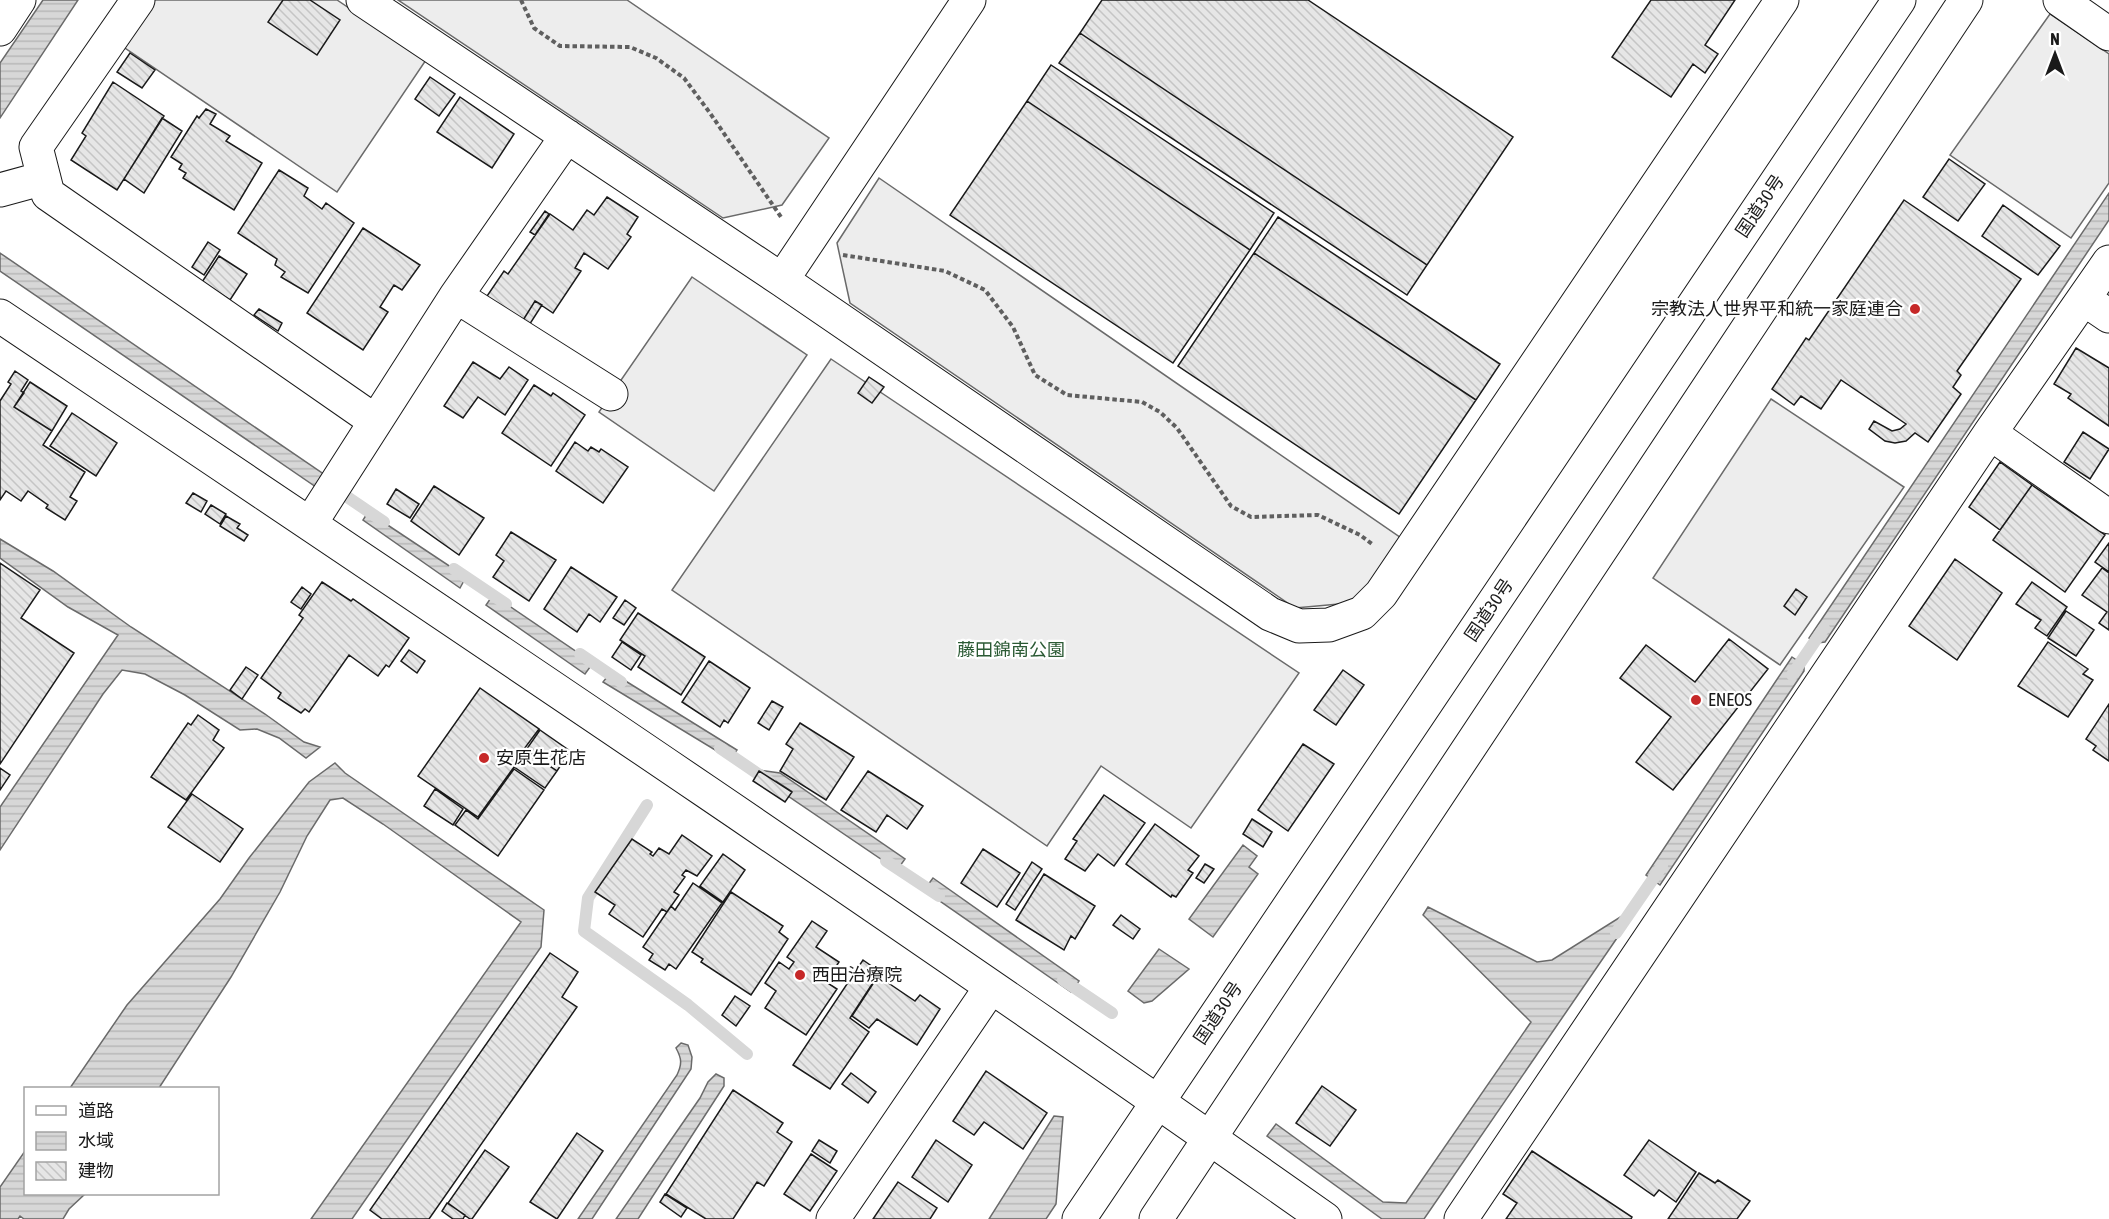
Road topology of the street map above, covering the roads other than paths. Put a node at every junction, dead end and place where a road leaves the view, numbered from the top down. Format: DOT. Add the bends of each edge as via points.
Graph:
graph roads {
  1 [pos="20,0"];
  2 [pos="138,0"];
  3 [pos="363,0"];
  4 [pos="969,0"];
  5 [pos="1782,0"];
  6 [pos="1899,0"];
  7 [pos="1966,0"];
  8 [pos="2060,0"];
  9 [pos="0,29"];
  10 [pos="2109,34"];
  11 [pos="567,136"];
  12 [pos="44,178"];
  13 [pos="0,190"];
  14 [pos="2109,261"];
  15 [pos="782,280"];
  16 [pos="456,296"];
  17 [pos="2097,308"];
  18 [pos="0,316"];
  19 [pos="611,394"];
  20 [pos="375,421"];
  21 [pos="1990,433"];
  22 [pos="324,501"];
  23 [pos="2109,517"];
  24 [pos="991,987"];
  25 [pos="1158,1102"];
  26 [pos="1209,1138"];
  27 [pos="1466,1217"];
  28 [pos="833,1219"];
  29 [pos="1079,1219"];
  30 [pos="1156,1219"];
  31 [pos="1325,1219"];
  1 -- 9 [label="main road"];
  2 -- 12 [label="main road" via="36,147"];
  3 -- 11 [label="main road"];
  4 -- 15 [label="main road"];
  5 -- 15 [label="main road" via="1382,594 1362,613 1329,625 1299,626 1270,614"];
  6 -- 25 [label="main road, 国道30号"];
  7 -- 26 [label="main road"];
  8 -- 10 [label="main road"];
  11 -- 15 [label="main road"];
  11 -- 16 [label="main road"];
  12 -- 13 [label="main road"];
  12 -- 20 [label="main road" via="48,194"];
  14 -- 17 [label="main road"];
  16 -- 19 [label="main road"];
  16 -- 20 [label="main road"];
  17 -- 21 [label="main road"];
  18 -- 22 [label="main road"];
  20 -- 22 [label="main road"];
  21 -- 23 [label="main road"];
  21 -- 27 [label="main road"];
  22 -- 24 [label="main road"];
  24 -- 25 [label="main road"];
  24 -- 28 [label="main road"];
  25 -- 26 [label="main road"];
  25 -- 29 [label="main road, 国道30号"];
  26 -- 30 [label="main road"];
  26 -- 31 [label="main road"];
}
